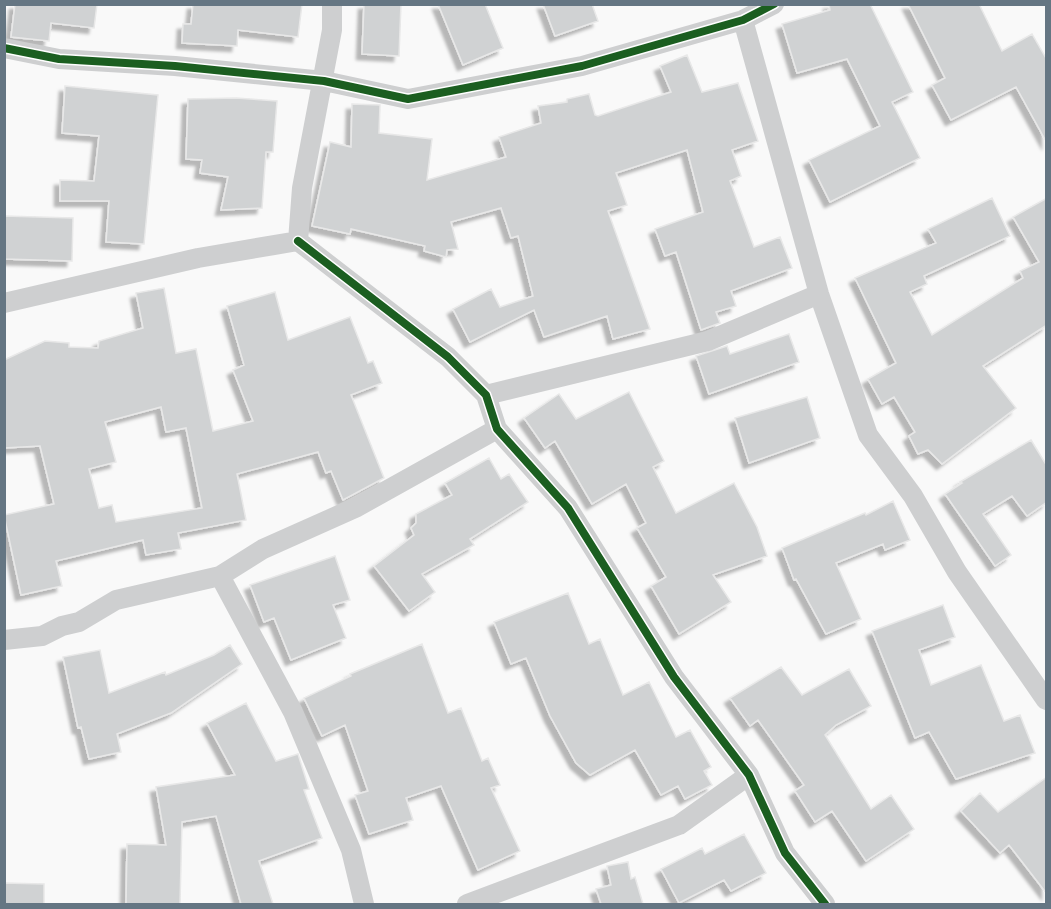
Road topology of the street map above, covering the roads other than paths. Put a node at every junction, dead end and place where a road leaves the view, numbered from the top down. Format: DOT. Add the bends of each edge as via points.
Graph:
graph roads {
  1 [pos="332,4"];
  2 [pos="774,4"];
  3 [pos="743,20"];
  4 [pos="4,48"];
  5 [pos="324,81"];
  6 [pos="298,241"];
  7 [pos="819,294"];
  8 [pos="4,303"];
  9 [pos="486,395"];
  10 [pos="497,429"];
  11 [pos="220,576"];
  12 [pos="4,640"];
  13 [pos="1047,700"];
  14 [pos="749,775"];
  15 [pos="364,904"];
  16 [pos="467,904"];
  17 [pos="825,904"];
  1 -- 5 [label="street"];
  2 -- 3 [label="street"];
  3 -- 5 [label="street" via="582,66 408,99"];
  3 -- 7 [label="street"];
  4 -- 5 [label="street" via="59,59"];
  5 -- 6 [label="street" via="302,188"];
  6 -- 8 [label="street" via="198,258"];
  6 -- 9 [label="street" via="448,357"];
  7 -- 9 [label="street" via="708,341"];
  7 -- 13 [label="street" via="868,435 913,496 957,572"];
  9 -- 10 [label="street"];
  10 -- 11 [label="street" via="357,507 262,549"];
  10 -- 14 [label="street" via="568,508 674,677"];
  11 -- 12 [label="street" via="116,600 79,622 42,636"];
  11 -- 15 [label="street" via="293,712 351,850"];
  14 -- 16 [label="street" via="679,825"];
  14 -- 17 [label="street" via="785,853"];
}
